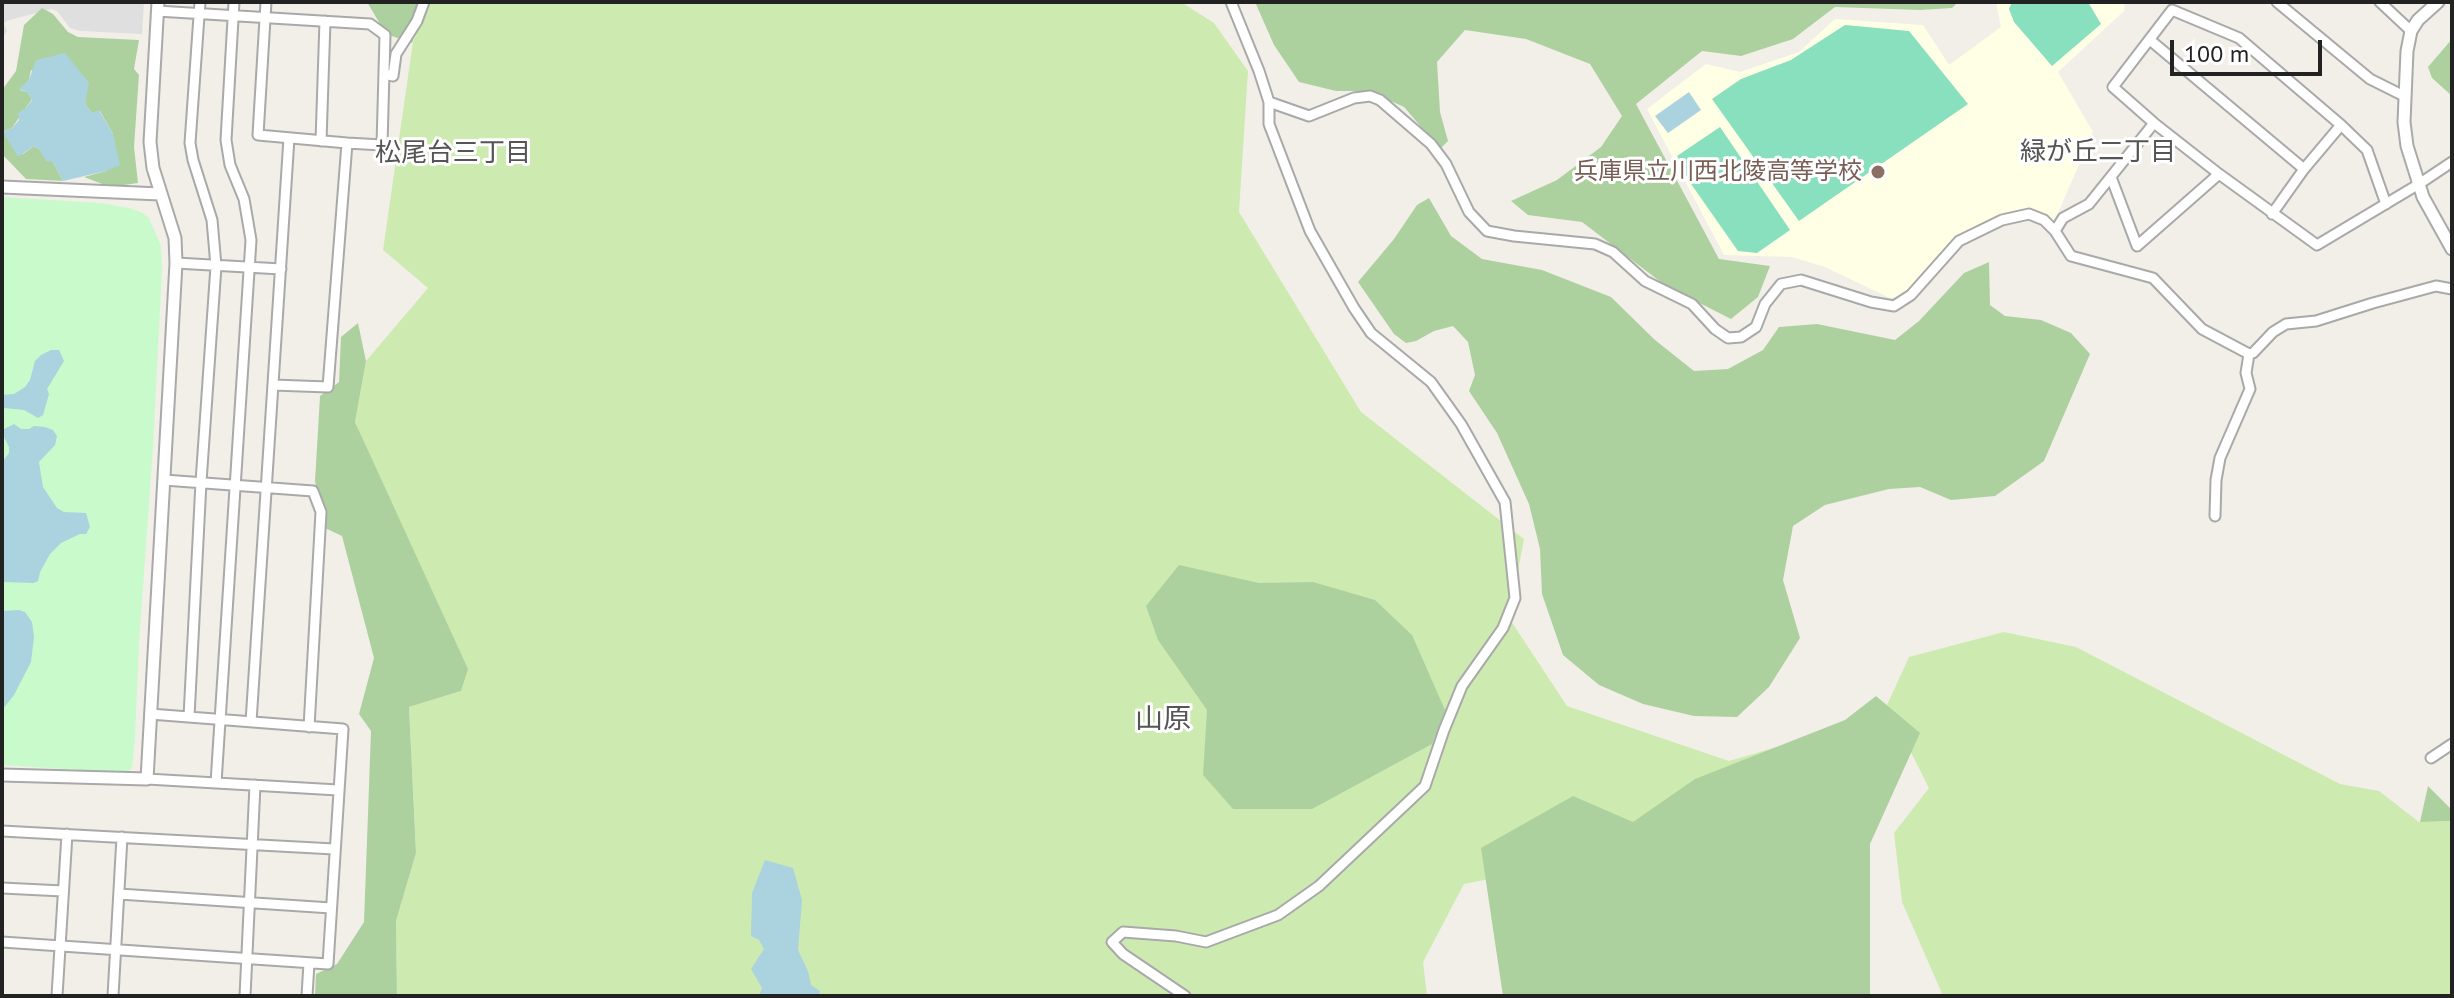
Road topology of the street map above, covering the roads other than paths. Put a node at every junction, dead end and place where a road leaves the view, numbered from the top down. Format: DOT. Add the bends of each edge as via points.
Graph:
graph roads {
  1 [pos="200,2"];
  2 [pos="234,2"];
  3 [pos="266,2"];
  4 [pos="424,2"];
  5 [pos="1231,2"];
  6 [pos="2277,2"];
  7 [pos="2380,2"];
  8 [pos="2438,2"];
  9 [pos="158,7"];
  10 [pos="199,14"];
  11 [pos="233,16"];
  12 [pos="265,17"];
  13 [pos="325,21"];
  14 [pos="2411,31"];
  15 [pos="2150,40"];
  16 [pos="384,74"];
  17 [pos="2404,96"];
  18 [pos="1269,102"];
  19 [pos="2154,123"];
  20 [pos="2341,125"];
  21 [pos="289,138"];
  22 [pos="321,141"];
  23 [pos="347,143"];
  24 [pos="2452,162"];
  25 [pos="2304,169"];
  26 [pos="2219,174"];
  27 [pos="2111,177"];
  28 [pos="2419,184"];
  29 [pos="2,187"];
  30 [pos="160,194"];
  31 [pos="2386,204"];
  32 [pos="2272,214"];
  33 [pos="2055,231"];
  34 [pos="2452,249"];
  35 [pos="176,263"];
  36 [pos="216,266"];
  37 [pos="249,268"];
  38 [pos="281,269"];
  39 [pos="2452,289"];
  40 [pos="2249,354"];
  41 [pos="273,385"];
  42 [pos="164,480"];
  43 [pos="201,482"];
  44 [pos="235,485"];
  45 [pos="267,488"];
  46 [pos="2215,516"];
  47 [pos="150,714"];
  48 [pos="189,717"];
  49 [pos="220,719"];
  50 [pos="251,722"];
  51 [pos="309,727"];
  52 [pos="2452,744"];
  53 [pos="2431,758"];
  54 [pos="2,775"];
  55 [pos="147,779"];
  56 [pos="216,783"];
  57 [pos="255,785"];
  58 [pos="338,790"];
  59 [pos="2,831"];
  60 [pos="67,834"];
  61 [pos="122,837"];
  62 [pos="252,845"];
  63 [pos="334,849"];
  64 [pos="2,888"];
  65 [pos="63,891"];
  66 [pos="119,894"];
  67 [pos="249,902"];
  68 [pos="331,908"];
  69 [pos="2,942"];
  70 [pos="60,946"];
  71 [pos="116,950"];
  72 [pos="247,958"];
  73 [pos="309,963"];
  74 [pos="57,996"];
  75 [pos="113,996"];
  76 [pos="245,996"];
  77 [pos="307,996"];
  78 [pos="1185,996"];
  1 -- 10 [label="street"];
  2 -- 11 [label="street"];
  3 -- 12 [label="street"];
  4 -- 16 [label="street" via="396,54 393,76"];
  5 -- 18 [label="street"];
  6 -- 17 [label="street" via="2370,79"];
  7 -- 14 [label="street"];
  8 -- 14 [label="street"];
  9 -- 10 [label="street"];
  9 -- 30 [label="street" via="150,142"];
  10 -- 11 [label="street"];
  10 -- 36 [label="street" via="190,143 212,220"];
  11 -- 12 [label="street"];
  11 -- 37 [label="street" via="226,140 244,199 251,240"];
  12 -- 13 [label="street"];
  12 -- 21 [label="street" via="258,135"];
  13 -- 16 [label="street" via="370,24 385,35"];
  13 -- 22 [label="street"];
  14 -- 17 [label="street"];
  15 -- 19 [label="street" via="2113,87"];
  15 -- 20 [label="street" via="2172,10 2239,38"];
  15 -- 25 [label="street"];
  16 -- 23 [label="street" via="382,145"];
  17 -- 28 [label="street" via="2407,146"];
  18 -- 33 [label="street" via="1309,116 1354,98 1380,100 1431,144 1469,212 1487,231 1595,244 1613,252 1645,281 1692,304 1728,338 1756,327 1781,284 1801,280 1894,306 1911,295 1959,241 1982,229 2029,214"];
  18 -- 78 [label="street" via="1269,124 1310,231 1354,308 1371,333 1431,382 1505,502 1515,598 1503,628 1462,686 1425,786 1319,886 1278,915 1206,942 1123,932 1112,942"];
  19 -- 26 [label="street"];
  19 -- 27 [label="street"];
  20 -- 25 [label="street"];
  20 -- 31 [label="street" via="2367,150"];
  21 -- 22 [label="street"];
  21 -- 38 [label="street"];
  22 -- 23 [label="street"];
  23 -- 41 [label="street" via="328,387"];
  24 -- 28 [label="street"];
  25 -- 32 [label="street"];
  26 -- 27 [label="street" via="2137,246"];
  26 -- 32 [label="street"];
  27 -- 33 [label="street" via="2089,204 2063,218"];
  28 -- 31 [label="street"];
  28 -- 34 [label="street"];
  29 -- 30 [label="street"];
  30 -- 35 [label="street" via="175,238"];
  31 -- 32 [label="street" via="2317,245"];
  33 -- 40 [label="street" via="2071,256 2153,278 2202,329"];
  35 -- 36 [label="street"];
  35 -- 42 [label="street"];
  36 -- 37 [label="street"];
  36 -- 43 [label="street"];
  37 -- 38 [label="street"];
  37 -- 44 [label="street"];
  38 -- 41 [label="street"];
  39 -- 40 [label="street" via="2436,286 2316,321 2286,324"];
  40 -- 46 [label="street" via="2250,389 2220,458"];
  41 -- 45 [label="street"];
  42 -- 43 [label="street"];
  42 -- 47 [label="street"];
  43 -- 44 [label="street"];
  43 -- 48 [label="street"];
  44 -- 45 [label="street"];
  44 -- 49 [label="street"];
  45 -- 50 [label="street"];
  45 -- 51 [label="street" via="313,491 321,512"];
  47 -- 48 [label="street"];
  47 -- 55 [label="street"];
  48 -- 49 [label="street"];
  49 -- 50 [label="street"];
  49 -- 56 [label="street"];
  50 -- 51 [label="street"];
  51 -- 58 [label="street" via="343,729"];
  52 -- 53 [label="street"];
  54 -- 55 [label="street"];
  55 -- 56 [label="street"];
  56 -- 57 [label="street"];
  57 -- 58 [label="street"];
  57 -- 62 [label="street"];
  58 -- 63 [label="street"];
  59 -- 60 [label="street"];
  60 -- 61 [label="street"];
  60 -- 65 [label="street"];
  61 -- 62 [label="street"];
  61 -- 66 [label="street"];
  62 -- 63 [label="street"];
  62 -- 67 [label="street"];
  63 -- 68 [label="street"];
  64 -- 65 [label="street"];
  65 -- 70 [label="street"];
  66 -- 67 [label="street"];
  66 -- 71 [label="street"];
  67 -- 68 [label="street"];
  67 -- 72 [label="street"];
  68 -- 73 [label="street" via="328,964"];
  69 -- 70 [label="street"];
  70 -- 71 [label="street"];
  70 -- 74 [label="street"];
  71 -- 72 [label="street"];
  71 -- 75 [label="street"];
  72 -- 73 [label="street"];
  72 -- 76 [label="street"];
  73 -- 77 [label="street"];
}
